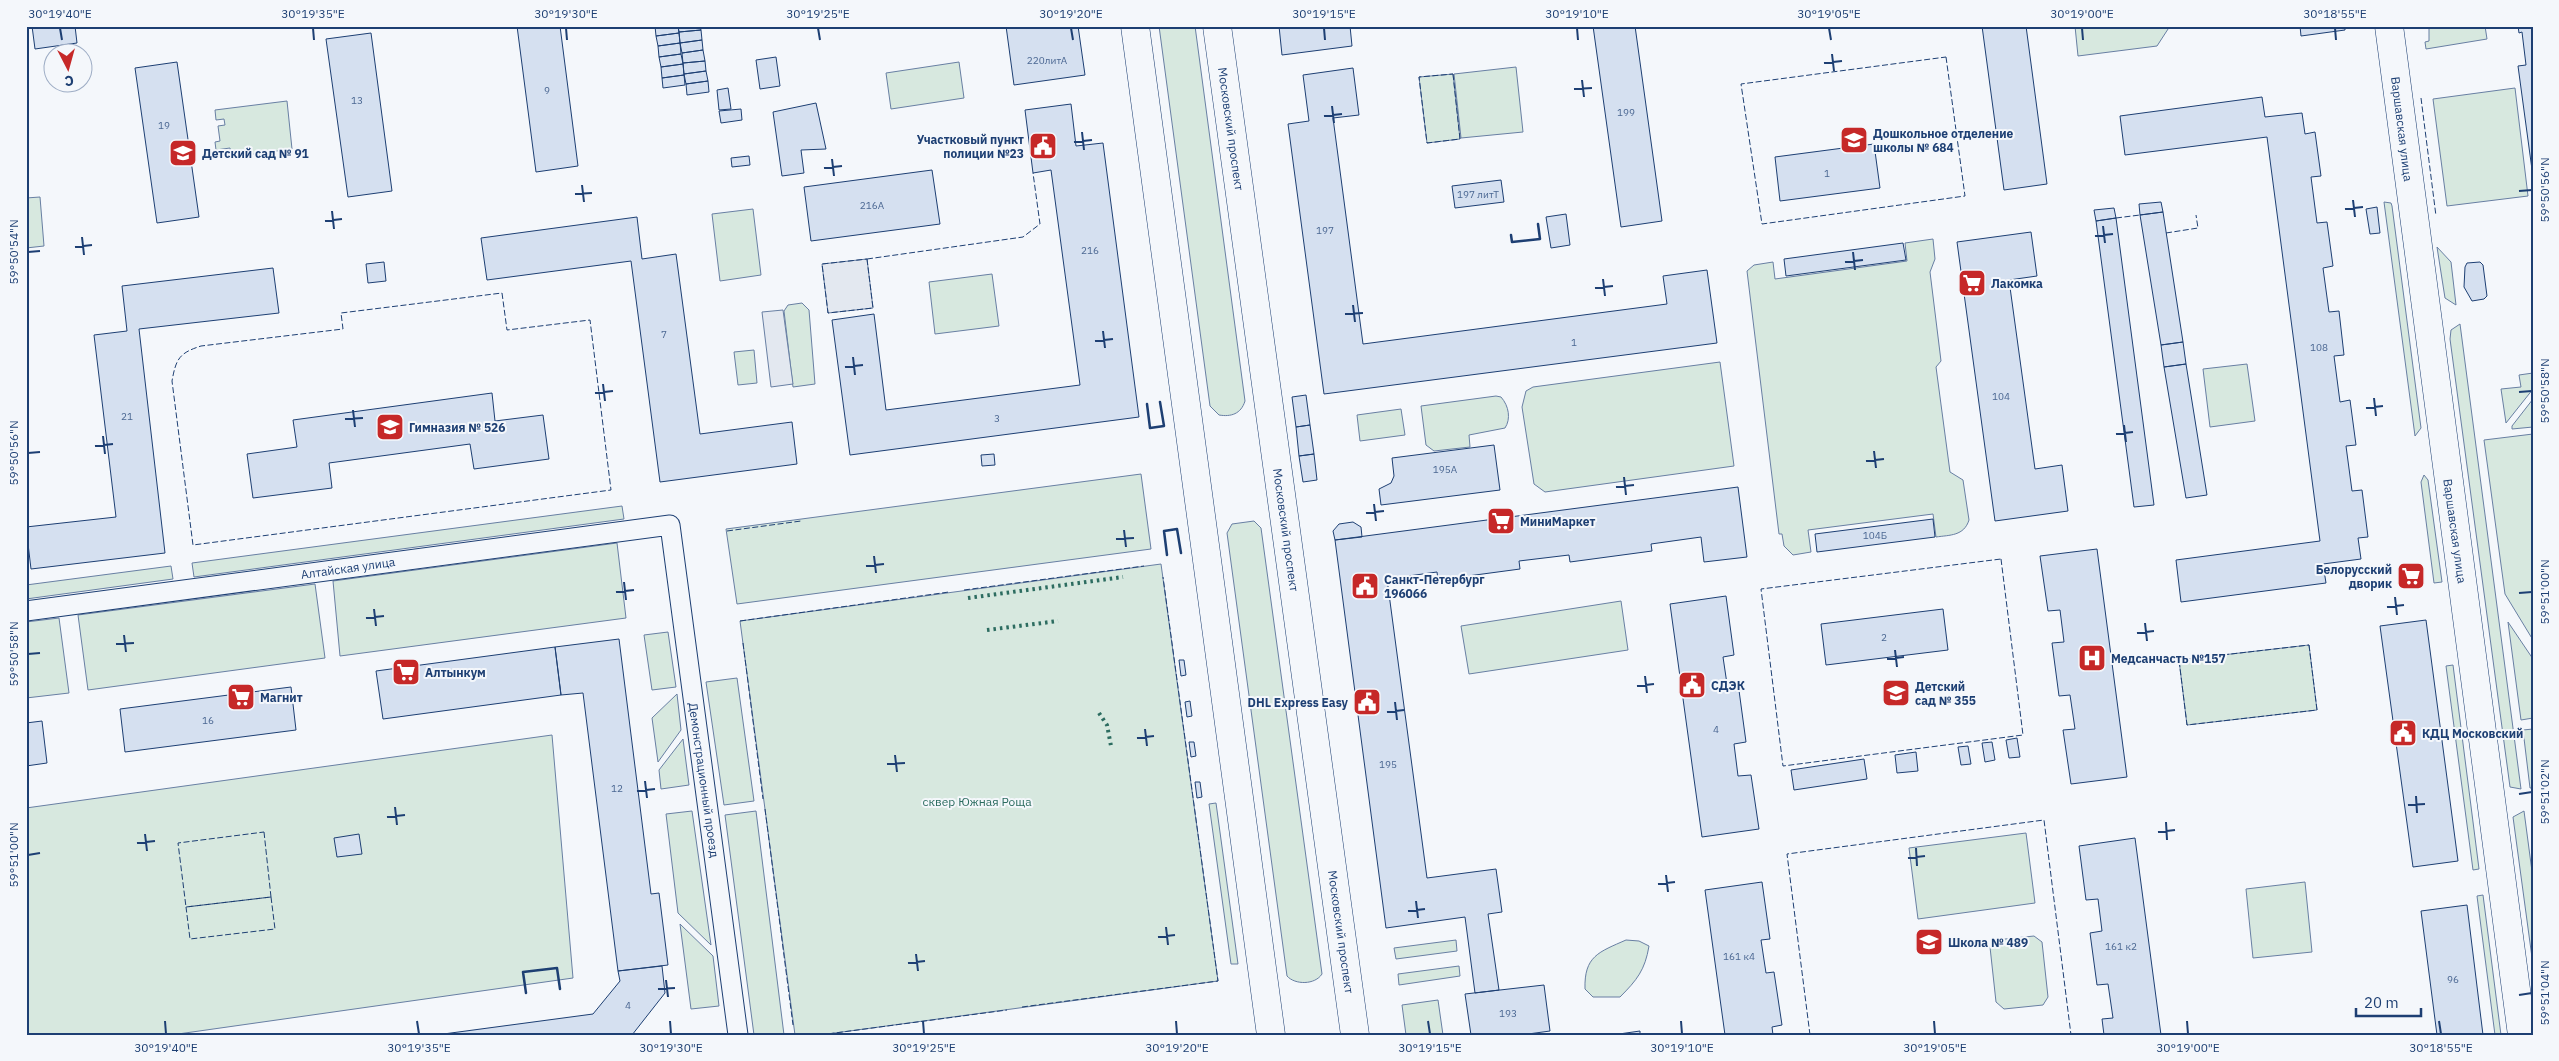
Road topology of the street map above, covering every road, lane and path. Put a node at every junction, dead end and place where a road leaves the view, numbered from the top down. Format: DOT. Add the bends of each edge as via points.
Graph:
graph roads {
  1 [pos="1135,26"];
  2 [pos="1216,26"];
  3 [pos="2389,26"];
  4 [pos="670,525"];
  5 [pos="26,611"];
  6 [pos="738,1035"];
  7 [pos="1271,1035"];
  8 [pos="1355,1035"];
  9 [pos="2522,1035"];
  1 -- 7 [label="main road"];
  2 -- 8 [label="main road, Московский проспект"];
  3 -- 9 [label="main road, Варшавская улица"];
  4 -- 5 [label="street, Алтайская улица"];
  4 -- 6 [label="street, Демонстрационный проезд"];
}
